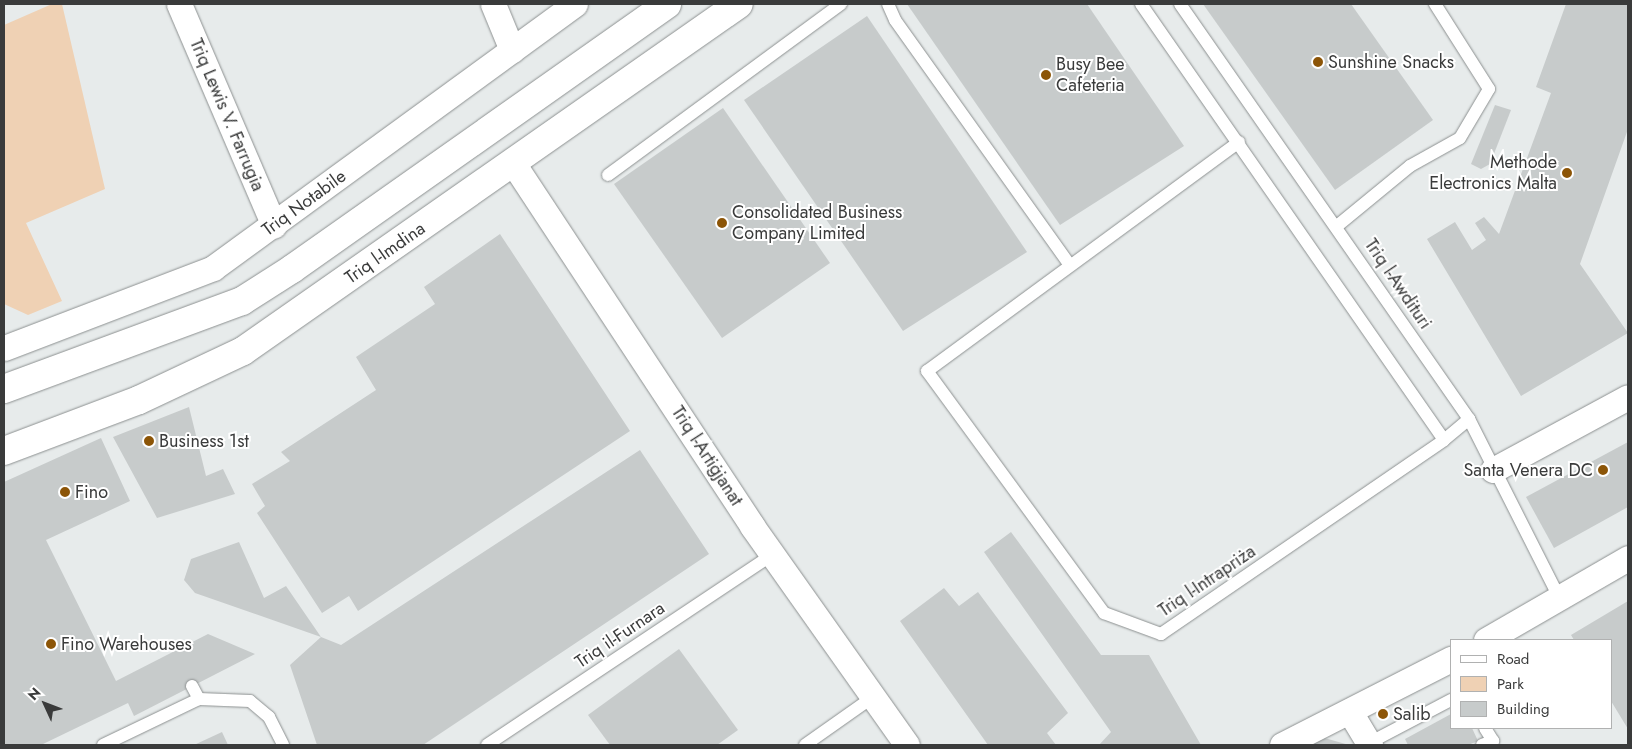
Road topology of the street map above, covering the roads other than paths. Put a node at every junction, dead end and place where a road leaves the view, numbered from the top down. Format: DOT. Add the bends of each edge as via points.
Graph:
graph roads {
  1 [pos="179,4"];
  2 [pos="493,4"];
  3 [pos="575,4"];
  4 [pos="667,4"];
  5 [pos="739,4"];
  6 [pos="842,4"];
  7 [pos="888,4"];
  8 [pos="1141,4"];
  9 [pos="1180,4"];
  10 [pos="1435,4"];
  11 [pos="512,50"];
  12 [pos="1239,142"];
  13 [pos="513,163"];
  14 [pos="608,174"];
  15 [pos="274,226"];
  16 [pos="1337,226"];
  17 [pos="1070,265"];
  18 [pos="4,348"];
  19 [pos="4,389"];
  20 [pos="1628,397"];
  21 [pos="1469,419"];
  22 [pos="1444,440"];
  23 [pos="4,451"];
  24 [pos="1493,470"];
  25 [pos="772,554"];
  26 [pos="1628,558"];
  27 [pos="1560,599"];
  28 [pos="1488,639"];
  29 [pos="1450,660"];
  30 [pos="192,686"];
  31 [pos="873,697"];
  32 [pos="199,699"];
  33 [pos="1450,701"];
  34 [pos="1350,712"];
  35 [pos="1487,729"];
  36 [pos="1370,744"];
  37 [pos="103,745"];
  38 [pos="283,745"];
  39 [pos="487,745"];
  40 [pos="806,745"];
  41 [pos="907,745"];
  42 [pos="1282,745"];
  43 [pos="1482,745"];
  1 -- 15 [label="street, Triq Lewis V. Farrugia"];
  2 -- 11 [label="street"];
  3 -- 11 [label="street, Triq Notabile"];
  4 -- 19 [label="main road" via="292,270 242,300"];
  5 -- 13 [label="main road, Triq l-Imdina"];
  6 -- 14 [label="lane"];
  7 -- 17 [label="lane" via="895,20"];
  8 -- 12 [label="lane"];
  9 -- 16 [label="lane, Triq l-Awdituri"];
  10 -- 16 [label="lane" via="1489,89 1460,138 1410,166"];
  11 -- 15 [label="street, Triq Notabile"];
  12 -- 17 [label="lane"];
  12 -- 22 [label="lane"];
  13 -- 23 [label="main road, Triq l-Imdina" via="243,351 139,400"];
  13 -- 25 [label="street, Triq l-Artiġjanat"];
  15 -- 18 [label="street, Triq Notabile" via="213,268"];
  16 -- 21 [label="lane, Triq l-Awdituri"];
  17 -- 22 [label="lane, Triq l-Intrapriża" via="927,371 1104,613 1161,634"];
  20 -- 24 [label="street"];
  21 -- 22 [label="lane, Triq l-Intrapriża"];
  21 -- 24 [label="lane, Triq l-Awdituri"];
  24 -- 27 [label="lane, Triq l-Awdituri"];
  25 -- 31 [label="street, Triq l-Artiġjanat"];
  25 -- 39 [label="lane, Triq il-Furnara"];
  26 -- 27 [label="street"];
  27 -- 28 [label="street"];
  29 -- 34 [label="street"];
  30 -- 32 [label="lane"];
  31 -- 40 [label="lane"];
  31 -- 41 [label="street, Triq l-Artiġjanat"];
  32 -- 37 [label="lane"];
  32 -- 38 [label="lane" via="250,701 269,717"];
  33 -- 36 [label="lane"];
  34 -- 36 [label="street"];
  34 -- 42 [label="street"];
  35 -- 43 [label="lane" via="1493,741"];
}
